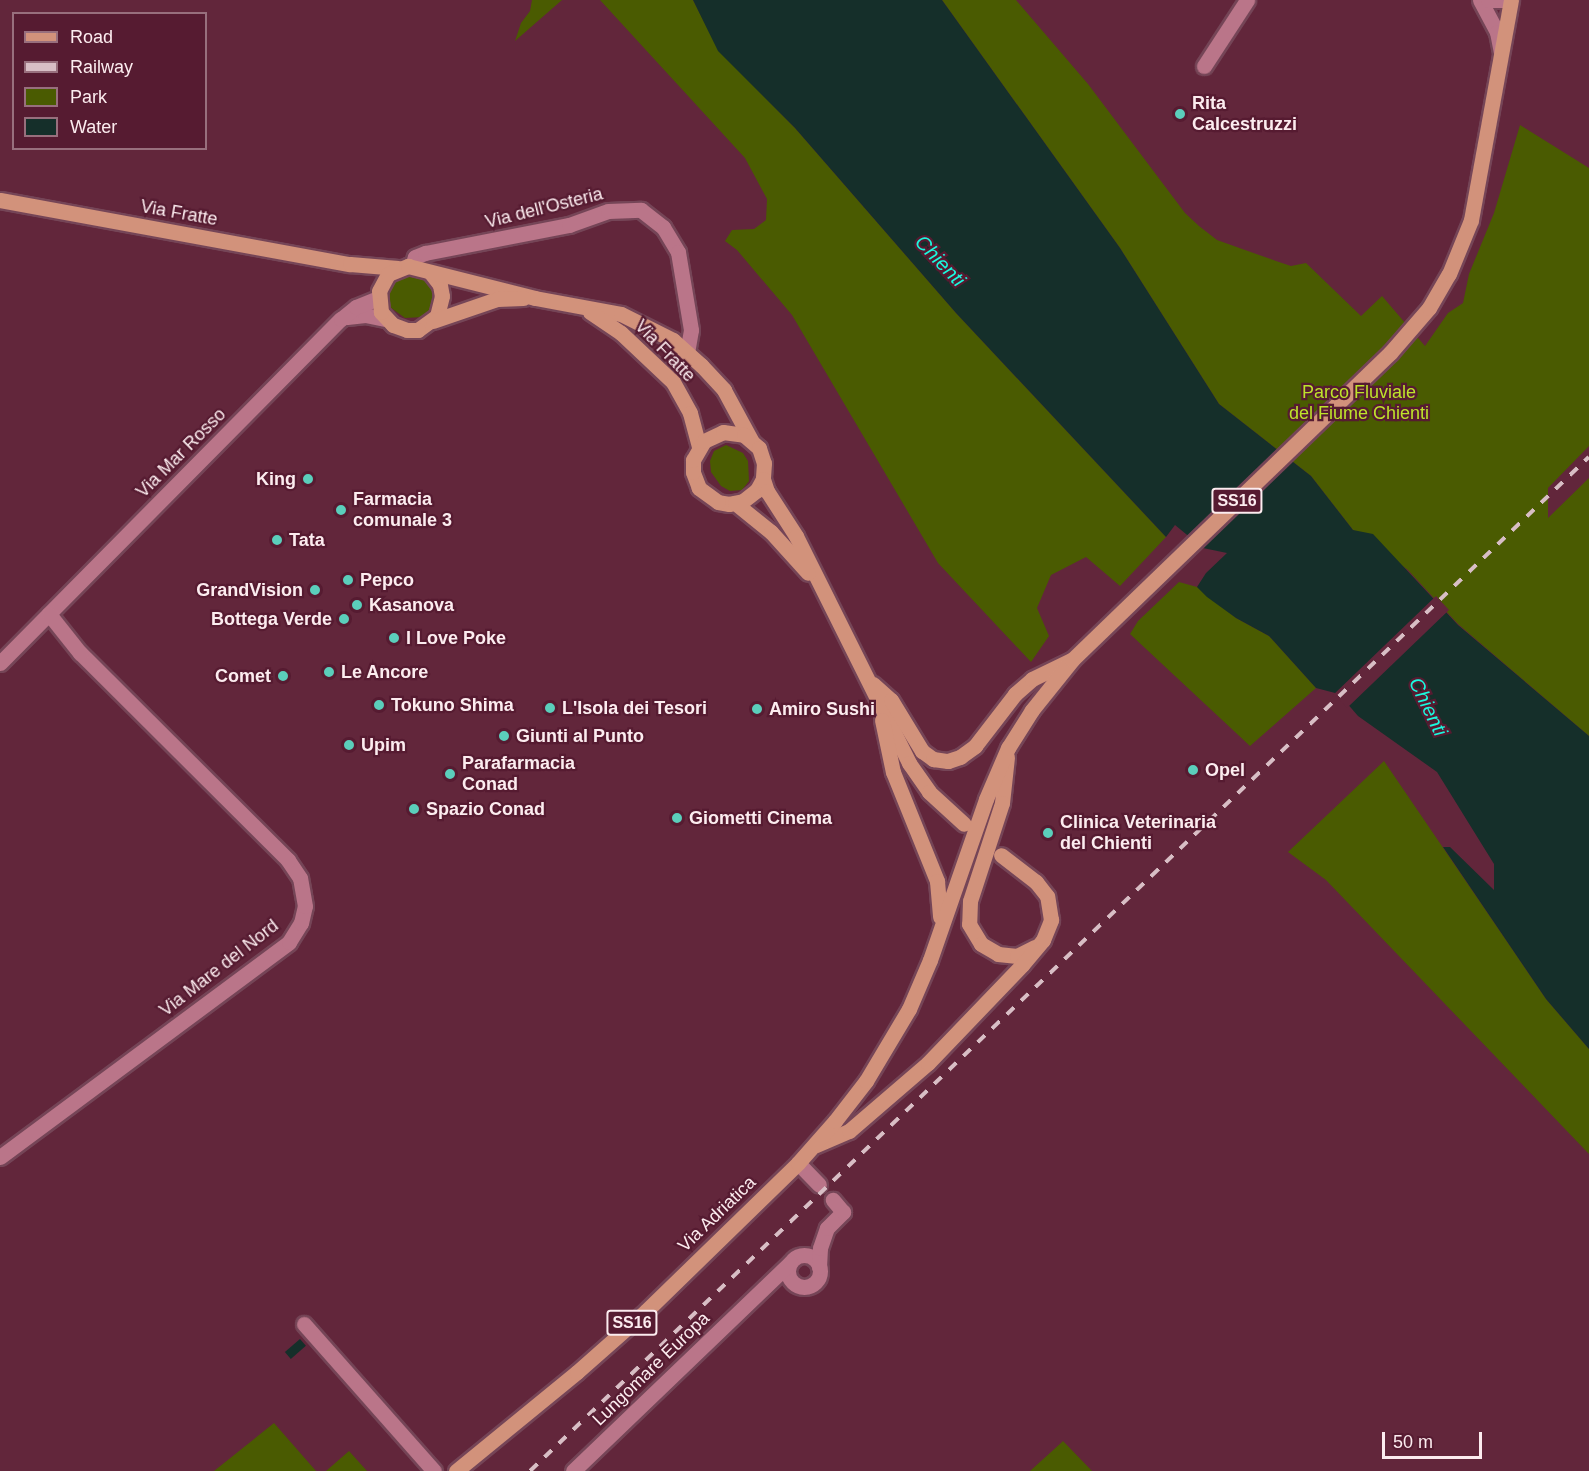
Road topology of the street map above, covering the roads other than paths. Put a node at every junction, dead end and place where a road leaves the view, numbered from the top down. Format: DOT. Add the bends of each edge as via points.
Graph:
graph roads {
  1 [pos="1247,0"];
  2 [pos="1480,0"];
  3 [pos="1488,0"];
  4 [pos="1506,0"];
  5 [pos="1511,0"];
  6 [pos="1516,0"];
  7 [pos="1501,52"];
  8 [pos="1204,66"];
  9 [pos="1494,92"];
  10 [pos="0,200"];
  11 [pos="350,264"];
  12 [pos="405,267"];
  13 [pos="430,273"];
  14 [pos="378,297"];
  15 [pos="535,298"];
  16 [pos="574,304"];
  17 [pos="341,319"];
  18 [pos="385,319"];
  19 [pos="433,321"];
  20 [pos="687,353"];
  21 [pos="751,440"];
  22 [pos="699,447"];
  23 [pos="763,479"];
  24 [pos="735,503"];
  25 [pos="817,583"];
  26 [pos="49,614"];
  27 [pos="1072,660"];
  28 [pos="0,663"];
  29 [pos="868,681"];
  30 [pos="881,708"];
  31 [pos="1008,748"];
  32 [pos="964,824"];
  33 [pos="1000,855"];
  34 [pos="939,932"];
  35 [pos="1036,947"];
  36 [pos="813,1146"];
  37 [pos="0,1158"];
  38 [pos="798,1163"];
  39 [pos="819,1185"];
  40 [pos="833,1200"];
  41 [pos="790,1263"];
  42 [pos="819,1267"];
  43 [pos="795,1285"];
  44 [pos="756,1294"];
  45 [pos="304,1324"];
  46 [pos="434,1471"];
  47 [pos="456,1471"];
  48 [pos="573,1471"];
  1 -- 8 [label="street"];
  2 -- 7 [label="street" via="1497,32"];
  3 -- 4 [label="street"];
  5 -- 7 [label="main road, SS16"];
  6 -- 9 [label="main road, SS16"];
  7 -- 9 [label="main road, SS16"];
  9 -- 27 [label="main road, SS16" via="1476,195 1458,254 1428,308 1390,353"];
  10 -- 11 [label="main road, Via Fratte"];
  11 -- 12 [label="main road, Via Fratte"];
  11 -- 14 [label="main road" via="366,276"];
  12 -- 13 [label="main road, Via Fratte"];
  12 -- 14 [label="main road" via="383,280"];
  12 -- 20 [label="street, Via dell'Osteria" via="425,253 569,225 608,211 641,210 663,227 678,252 691,330"];
  13 -- 15 [label="main road, Via Fratte" via="498,286"];
  13 -- 19 [label="main road" via="440,285 442,296"];
  14 -- 17 [label="street, Via Mar Rosso"];
  14 -- 18 [label="main road"];
  15 -- 16 [label="main road, Via Fratte"];
  15 -- 19 [label="main road, Via Fratte" via="497,299"];
  16 -- 20 [label="main road, Via Fratte" via="638,320"];
  16 -- 22 [label="main road, Via Fratte" via="621,333 673,382 690,413"];
  17 -- 18 [label="street" via="365,315"];
  17 -- 26 [label="street, Via Mar Rosso"];
  18 -- 19 [label="main road, Via Fratte" via="407,330 424,328"];
  20 -- 21 [label="main road, Via Fratte" via="724,390"];
  21 -- 22 [label="main road" via="736,432 723,432"];
  21 -- 23 [label="main road, Via Fratte" via="763,458"];
  22 -- 24 [label="main road, Via Fratte" via="693,466 699,488 718,502"];
  23 -- 24 [label="main road" via="750,496"];
  23 -- 25 [label="main road, Via Fratte"];
  24 -- 25 [label="main road, Via Fratte" via="771,532"];
  25 -- 29 [label="main road, Via Fratte"];
  26 -- 28 [label="street, Via Mar Rosso"];
  26 -- 37 [label="street, Via Mare del Nord" via="80,653 288,860 300,878 305,906 301,923 289,942"];
  27 -- 29 [label="main road" via="1032,679 1015,694 975,746 960,758 948,761 933,759 922,751 891,700"];
  27 -- 31 [label="main road, SS16"];
  29 -- 30 [label="main road, Via Fratte"];
  30 -- 32 [label="main road, Via Fratte" via="918,779"];
  30 -- 34 [label="main road" via="893,772 937,881"];
  31 -- 34 [label="main road, SS16"];
  31 -- 35 [label="main road" via="1002,803 970,901 969,924 981,944 998,954 1017,956"];
  33 -- 35 [label="main road" via="1040,886 1049,902 1050,925"];
  34 -- 36 [label="main road, Via Adriatica / SS16" via="909,1009 889,1046"];
  35 -- 36 [label="main road" via="919,1071 849,1131"];
  36 -- 38 [label="main road, Via Adriatica / SS16"];
  38 -- 39 [label="street"];
  38 -- 47 [label="main road, Via Adriatica / SS16" via="608,1346"];
  40 -- 42 [label="street" via="843,1212 826,1228"];
  41 -- 42 [label="street" via="797,1256 808,1256"];
  41 -- 43 [label="street" via="789,1277"];
  41 -- 44 [label="street, Lungomare Europa"];
  42 -- 43 [label="street" via="814,1284"];
  43 -- 44 [label="street"];
  44 -- 48 [label="street, Lungomare Europa"];
  45 -- 46 [label="street"];
}
